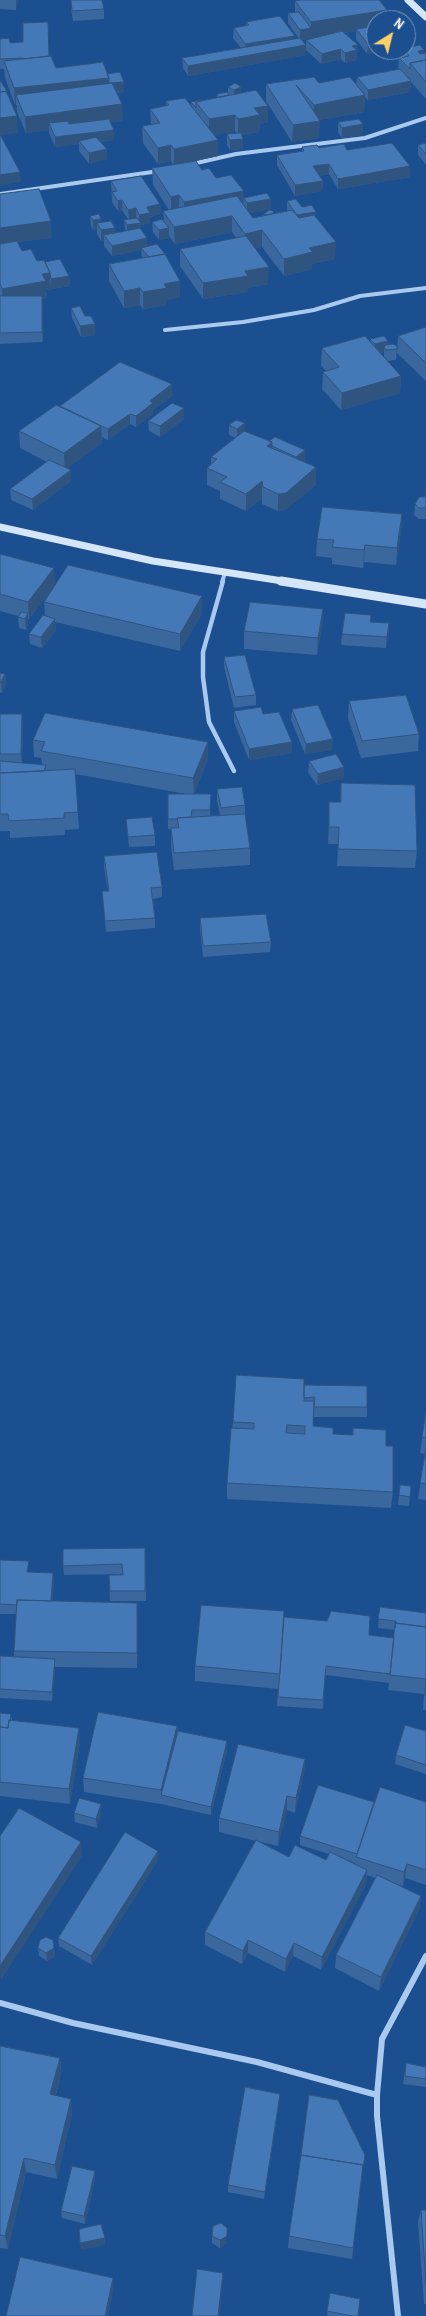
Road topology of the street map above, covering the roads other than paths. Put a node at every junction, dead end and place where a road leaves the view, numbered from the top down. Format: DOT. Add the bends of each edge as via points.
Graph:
graph roads {
  1 [pos="408,0"];
  2 [pos="426,17"];
  3 [pos="426,118"];
  4 [pos="187,166"];
  5 [pos="169,169"];
  6 [pos="0,194"];
  7 [pos="426,288"];
  8 [pos="165,330"];
  9 [pos="0,527"];
  10 [pos="224,573"];
  11 [pos="426,604"];
  12 [pos="234,772"];
  13 [pos="426,1956"];
  14 [pos="0,2004"];
  15 [pos="377,2095"];
  16 [pos="398,2316"];
  1 -- 2 [label="street"];
  3 -- 4 [label="street" via="364,138 236,154"];
  5 -- 6 [label="street"];
  7 -- 8 [label="street" via="360,296 306,312"];
  9 -- 10 [label="street" via="143,559"];
  10 -- 11 [label="street"];
  10 -- 12 [label="street" via="203,652 203,677 209,722"];
  13 -- 15 [label="street" via="382,2039"];
  14 -- 15 [label="street" via="257,2062"];
  15 -- 16 [label="street"];
}
